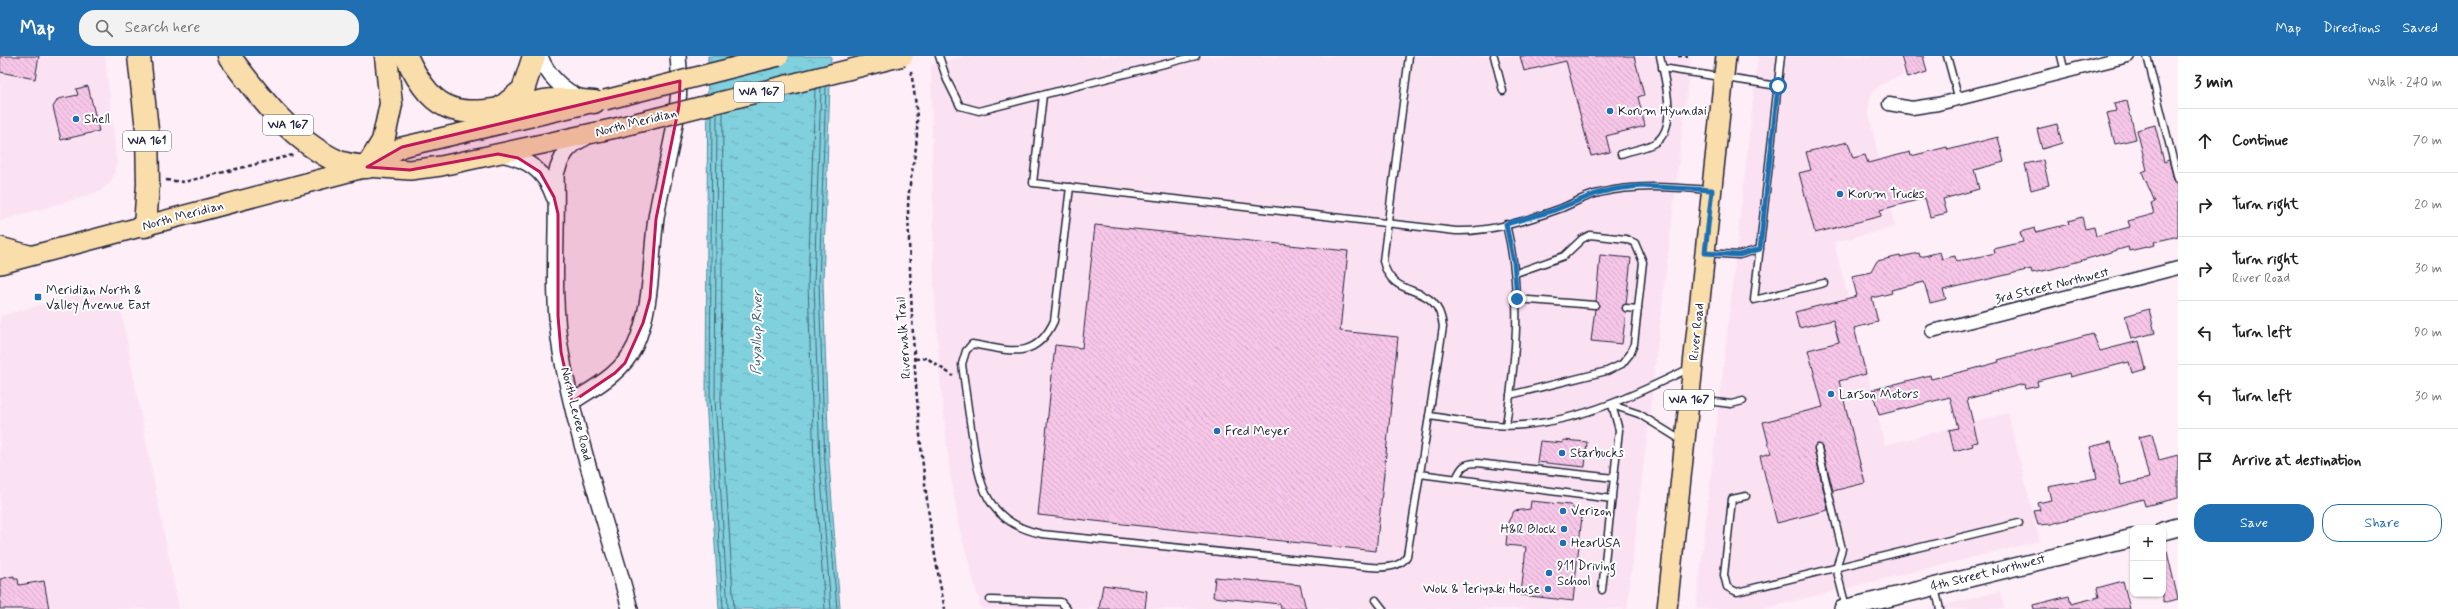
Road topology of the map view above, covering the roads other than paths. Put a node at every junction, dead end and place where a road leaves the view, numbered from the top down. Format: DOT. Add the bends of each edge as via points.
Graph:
graph roads {
  1 [pos="140,56"];
  2 [pos="230,56"];
  3 [pos="386,56"];
  4 [pos="406,56"];
  5 [pos="534,56"];
  6 [pos="540,56"];
  7 [pos="678,56"];
  8 [pos="779,56"];
  9 [pos="939,56"];
  10 [pos="1196,56"];
  11 [pos="1408,56"];
  12 [pos="1494,56"];
  13 [pos="1660,56"];
  14 [pos="1726,56"];
  15 [pos="1781,56"];
  16 [pos="1947,56"];
  17 [pos="2061,56"];
  18 [pos="2128,56"];
  19 [pos="2147,56"];
  20 [pos="906,61"];
  21 [pos="1662,68"];
  22 [pos="2065,72"];
  23 [pos="1724,77"];
  24 [pos="1778,86"];
  25 [pos="1504,91"];
  26 [pos="1043,95"];
  27 [pos="1959,100"];
  28 [pos="600,101"];
  29 [pos="1889,104"];
  30 [pos="499,109"];
  31 [pos="597,133"];
  32 [pos="498,154"];
  33 [pos="1621,154"];
  34 [pos="366,167"];
  35 [pos="2178,179"];
  36 [pos="1070,187"];
  37 [pos="1712,190"];
  38 [pos="558,214"];
  39 [pos="1386,223"];
  40 [pos="1506,224"];
  41 [pos="145,226"];
  42 [pos="0,247"];
  43 [pos="1760,249"];
  44 [pos="1705,253"];
  45 [pos="32,256"];
  46 [pos="0,264"];
  47 [pos="2178,268"];
  48 [pos="0,272"];
  49 [pos="1516,273"];
  50 [pos="1824,283"];
  51 [pos="1517,299"];
  52 [pos="1595,305"];
  53 [pos="1626,308"];
  54 [pos="1638,309"];
  55 [pos="1932,331"];
  56 [pos="1693,366"];
  57 [pos="1510,395"];
  58 [pos="1690,399"];
  59 [pos="1743,401"];
  60 [pos="572,402"];
  61 [pos="1612,405"];
  62 [pos="1429,416"];
  63 [pos="1506,425"];
  64 [pos="1685,442"];
  65 [pos="1818,448"];
  66 [pos="1420,474"];
  67 [pos="1614,478"];
  68 [pos="1456,479"];
  69 [pos="1746,496"];
  70 [pos="1612,499"];
  71 [pos="2019,523"];
  72 [pos="2178,527"];
  73 [pos="2166,530"];
  74 [pos="2130,539"];
  75 [pos="1836,568"];
  76 [pos="1934,586"];
  77 [pos="1602,590"];
  78 [pos="990,600"];
  79 [pos="1376,600"];
  80 [pos="1853,608"];
  81 [pos="630,609"];
  82 [pos="1067,609"];
  83 [pos="1383,609"];
  84 [pos="1667,609"];
  85 [pos="1940,609"];
  1 -- 41 [label="highway, WA 161" via="147,130 148,184"];
  2 -- 34 [label="highway, WA 167" via="281,120 312,145 340,162"];
  3 -- 34 [label="highway" via="391,104 383,141"];
  4 -- 30 [label="highway, WA 167" via="424,88 452,110 473,113"];
  5 -- 30 [label="highway" via="523,90"];
  6 -- 28 [label="street" via="546,69 566,90"];
  7 -- 60 [label="street" via="679,106 656,219 650,298 644,322 625,363 615,373"];
  8 -- 28 [label="main road, North Meridian / WA 167, bridge"];
  9 -- 26 [label="lane" via="954,96 960,106 966,109 979,111"];
  10 -- 26 [label="lane"];
  11 -- 39 [label="lane"];
  12 -- 25 [label="lane"];
  13 -- 21 [label="lane"];
  14 -- 23 [label="main road, River Road / WA 167"];
  15 -- 24 [label="lane"];
  16 -- 27 [label="lane"];
  17 -- 22 [label="lane"];
  18 -- 22 [label="street"];
  19 -- 35 [label="lane"];
  20 -- 31 [label="main road, North Meridian / WA 167, bridge"];
  21 -- 23 [label="lane"];
  21 -- 33 [label="lane" via="1668,99 1664,132 1657,142"];
  22 -- 27 [label="street"];
  23 -- 24 [label="lane"];
  23 -- 37 [label="main road, River Road / WA 167"];
  24 -- 43 [label="lane"];
  26 -- 36 [label="lane" via="1033,183"];
  27 -- 29 [label="street" via="1922,107"];
  28 -- 30 [label="highway, WA 167" via="554,100"];
  28 -- 34 [label="main road, North Meridian" via="402,147"];
  31 -- 32 [label="main road, North Meridian / WA 167"];
  31 -- 38 [label="street" via="577,141 568,148 561,159 556,174"];
  32 -- 34 [label="main road, North Meridian / WA 167" via="410,170"];
  32 -- 38 [label="street" via="518,158 540,172 550,184"];
  34 -- 41 [label="main road, North Meridian"];
  36 -- 39 [label="lane"];
  36 -- 66 [label="lane" via="1054,321 1049,331 1041,342 1022,351 972,344 966,350 962,364 981,486 996,511 1032,532 1370,567 1391,566 1403,561 1407,556"];
  37 -- 40 [label="lane" via="1640,186 1616,189"];
  37 -- 44 [label="main road, River Road / WA 167"];
  38 -- 60 [label="street, North Levee Road" via="558,316 561,352"];
  39 -- 40 [label="lane" via="1456,231 1473,231"];
  39 -- 62 [label="lane" via="1382,258 1388,274 1397,284 1435,302 1442,319 1443,327"];
  40 -- 49 [label="lane"];
  41 -- 45 [label="main road, North Meridian"];
  42 -- 45 [label="main road"];
  43 -- 44 [label="lane" via="1739,255"];
  43 -- 50 [label="lane" via="1754,300"];
  44 -- 56 [label="main road, River Road / WA 167"];
  45 -- 46 [label="main road, North Meridian"];
  45 -- 48 [label="main road"];
  47 -- 55 [label="street, 3rd Street Northwest"];
  49 -- 51 [label="lane"];
  49 -- 54 [label="lane" via="1564,256 1590,235 1630,240 1638,247 1643,262"];
  51 -- 52 [label="lane"];
  51 -- 57 [label="lane" via="1517,335"];
  53 -- 54 [label="lane"];
  54 -- 57 [label="lane" via="1634,344 1622,364 1607,371"];
  56 -- 58 [label="main road, River Road / WA 167"];
  56 -- 61 [label="lane"];
  57 -- 63 [label="lane"];
  58 -- 59 [label="lane" via="1731,404"];
  58 -- 64 [label="main road, River Road / WA 167"];
  60 -- 81 [label="street, North Levee Road"];
  61 -- 63 [label="lane" via="1539,423"];
  61 -- 64 [label="lane" via="1639,414"];
  61 -- 67 [label="lane" via="1619,430"];
  62 -- 63 [label="lane"];
  62 -- 66 [label="lane"];
  64 -- 84 [label="main road, River Road / WA 167"];
  65 -- 75 [label="lane" via="1842,550"];
  66 -- 68 [label="lane"];
  67 -- 68 [label="lane" via="1467,463 1461,467"];
  67 -- 70 [label="lane"];
  68 -- 70 [label="lane"];
  69 -- 75 [label="lane" via="1732,499 1724,575 1730,589 1737,592"];
  70 -- 77 [label="lane"];
  71 -- 75 [label="lane"];
  72 -- 73 [label="main road"];
  74 -- 76 [label="main road, 4th Street Northwest"];
  75 -- 80 [label="lane"];
  76 -- 80 [label="main road, 4th Street Northwest"];
  76 -- 85 [label="lane"];
  78 -- 82 [label="lane" via="1060,602"];
  79 -- 83 [label="lane"];
}
